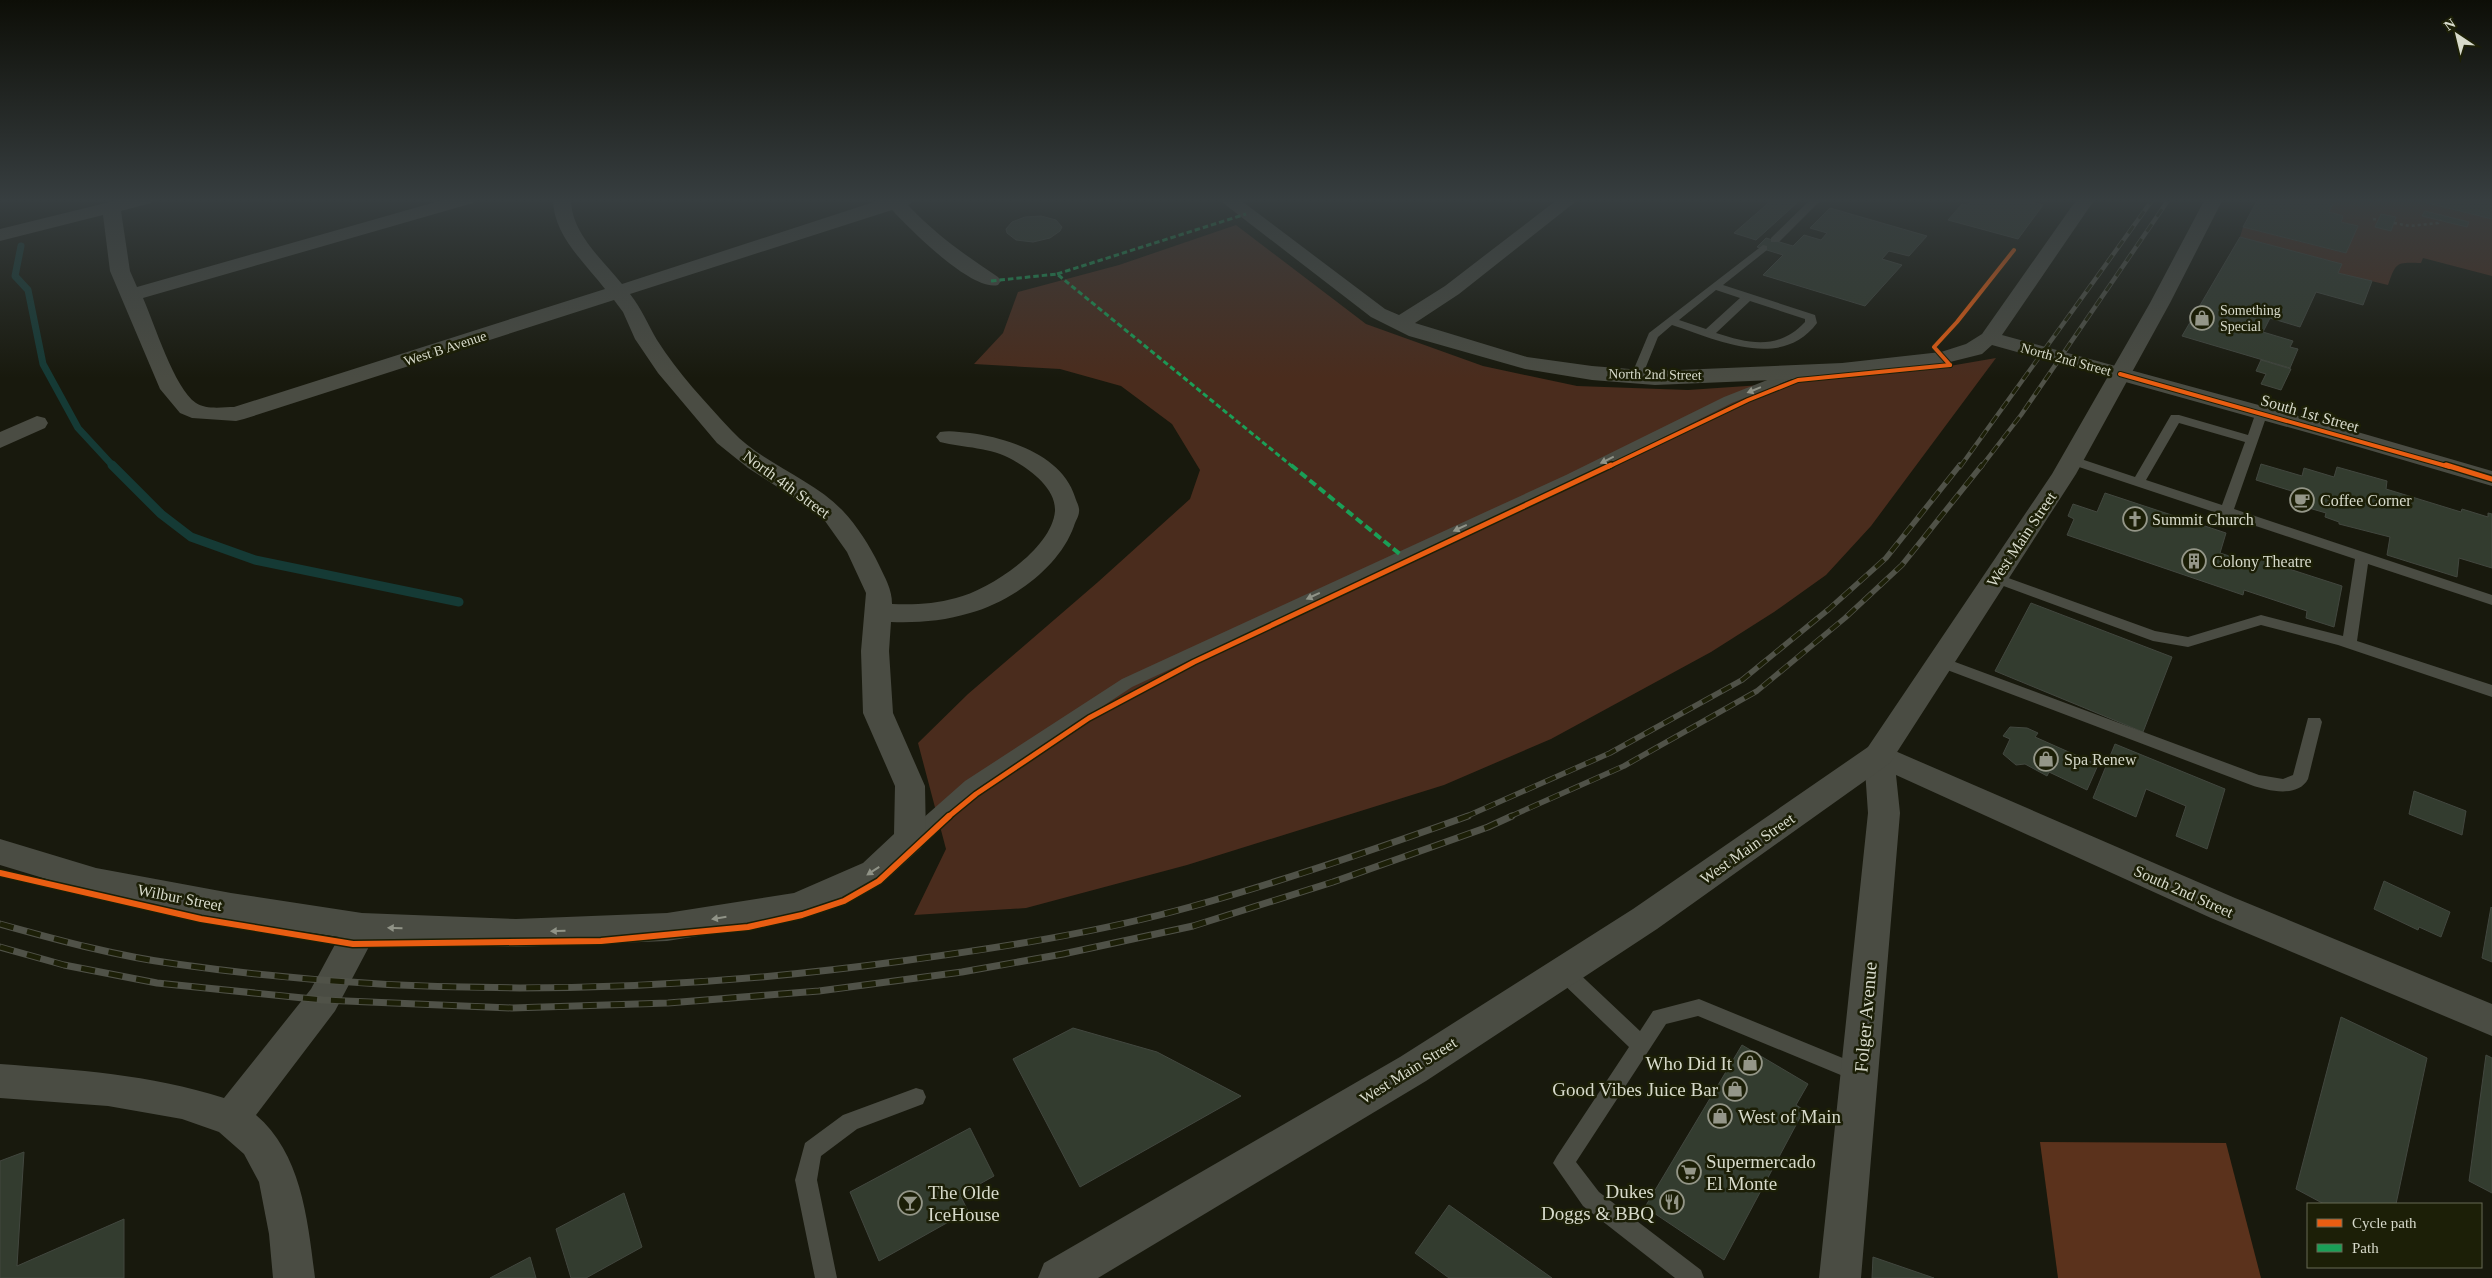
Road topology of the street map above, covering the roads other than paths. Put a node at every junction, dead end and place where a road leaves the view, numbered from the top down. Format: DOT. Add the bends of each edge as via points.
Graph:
graph roads {
  1 [pos="118,259"];
  2 [pos="258,259"];
  3 [pos="591,259"];
  4 [pos="723,259"];
  5 [pos="957,259"];
  6 [pos="1306,259"];
  7 [pos="1493,259"];
  8 [pos="1749,259"];
  9 [pos="2044,259"];
  10 [pos="2182,259"];
  11 [pos="992,281"];
  12 [pos="1714,286"];
  13 [pos="618,293"];
  14 [pos="131,295"];
  15 [pos="1748,297"];
  16 [pos="1670,321"];
  17 [pos="1400,324"];
  18 [pos="1709,333"];
  19 [pos="1989,338"];
  20 [pos="1799,371"];
  21 [pos="2120,374"];
  22 [pos="1637,376"];
  23 [pos="2262,412"];
  24 [pos="37,422"];
  25 [pos="948,437"];
  26 [pos="2253,440"];
  27 [pos="0,441"];
  28 [pos="2072,460"];
  29 [pos="2492,479"];
  30 [pos="2139,482"];
  31 [pos="2226,512"];
  32 [pos="2362,558"];
  33 [pos="1995,578"];
  34 [pos="2492,600"];
  35 [pos="878,612"];
  36 [pos="2349,643"];
  37 [pos="1940,661"];
  38 [pos="2492,691"];
  39 [pos="2314,722"];
  40 [pos="1879,755"];
  41 [pos="910,839"];
  42 [pos="0,852"];
  43 [pos="362,927"];
  44 [pos="1563,971"];
  45 [pos="2492,1020"];
  46 [pos="1641,1046"];
  47 [pos="1860,1074"];
  48 [pos="0,1081"];
  49 [pos="916,1097"];
  50 [pos="231,1118"];
  51 [pos="288,1276"];
  52 [pos="826,1278"];
  53 [pos="1059,1278"];
  54 [pos="1693,1278"];
  55 [pos="1840,1278"];
  1 -- 14 [label="street, West B Avenue"];
  2 -- 14 [label="street"];
  3 -- 13 [label="street, North 4th Street"];
  4 -- 13 [label="street, West B Avenue"];
  5 -- 11 [label="street"];
  6 -- 17 [label="street, North 2nd Street" via="1364,303"];
  7 -- 17 [label="street"];
  8 -- 12 [label="lane"];
  9 -- 19 [label="street"];
  10 -- 21 [label="street, West Main Street"];
  12 -- 15 [label="lane"];
  12 -- 16 [label="lane"];
  13 -- 14 [label="street, West B Avenue" via="236,414 218,415 188,408 168,384"];
  13 -- 35 [label="street, North 4th Street" via="666,368 725,438 834,516 859,551 879,593"];
  15 -- 18 [label="lane"];
  15 -- 18 [label="lane" via="1811,317 1811,323 1791,341 1772,344 1730,343"];
  16 -- 18 [label="lane"];
  16 -- 22 [label="lane" via="1653,336"];
  17 -- 22 [label="street, North 2nd Street" via="1416,332 1525,363"];
  19 -- 20 [label="street, North 2nd Street" via="1974,349 1942,358 1842,370"];
  19 -- 21 [label="street, North 2nd Street"];
  20 -- 22 [label="street, North 2nd Street"];
  20 -- 41 [label="lane, one-way" via="1728,400 1571,478 1127,683 970,785"];
  21 -- 23 [label="street, South 1st Street"];
  21 -- 28 [label="street, West Main Street"];
  23 -- 26 [label="lane"];
  23 -- 29 [label="street, South 1st Street"];
  24 -- 27 [label="street"];
  25 -- 35 [label="street" via="991,443 1020,454 1045,471 1061,491 1067,511 1056,540 1036,565 1001,588 962,606 913,614"];
  26 -- 30 [label="lane" via="2175,418"];
  26 -- 31 [label="lane"];
  28 -- 30 [label="lane"];
  28 -- 33 [label="street, West Main Street"];
  30 -- 31 [label="lane"];
  31 -- 32 [label="lane"];
  32 -- 34 [label="lane"];
  32 -- 36 [label="lane"];
  33 -- 36 [label="lane" via="2153,636 2188,642 2261,620"];
  33 -- 37 [label="street, West Main Street"];
  35 -- 41 [label="street, North 4th Street" via="875,651 878,714 910,786"];
  36 -- 38 [label="lane"];
  37 -- 39 [label="lane" via="2257,781 2284,786 2300,779"];
  37 -- 40 [label="street, West Main Street"];
  40 -- 44 [label="street, West Main Street" via="1660,908"];
  40 -- 45 [label="street, South 2nd Street" via="2223,908"];
  40 -- 47 [label="street, Folger Avenue" via="1884,813"];
  41 -- 43 [label="street, Wilbur Street, one-way" via="874,872 798,906 667,927 516,933"];
  42 -- 43 [label="street, Wilbur Street" via="96,881 231,907"];
  43 -- 50 [label="street" via="323,1000"];
  44 -- 46 [label="lane"];
  44 -- 53 [label="street, West Main Street" via="1412,1068"];
  46 -- 47 [label="lane" via="1660,1017 1699,1008"];
  46 -- 54 [label="lane" via="1564,1162 1591,1199"];
  47 -- 55 [label="street, Folger Avenue"];
  48 -- 50 [label="street" via="108,1090 182,1102"];
  49 -- 52 [label="lane" via="850,1122 812,1150 806,1180"];
  50 -- 51 [label="street" via="258,1141 278,1179 289,1234"];
}
